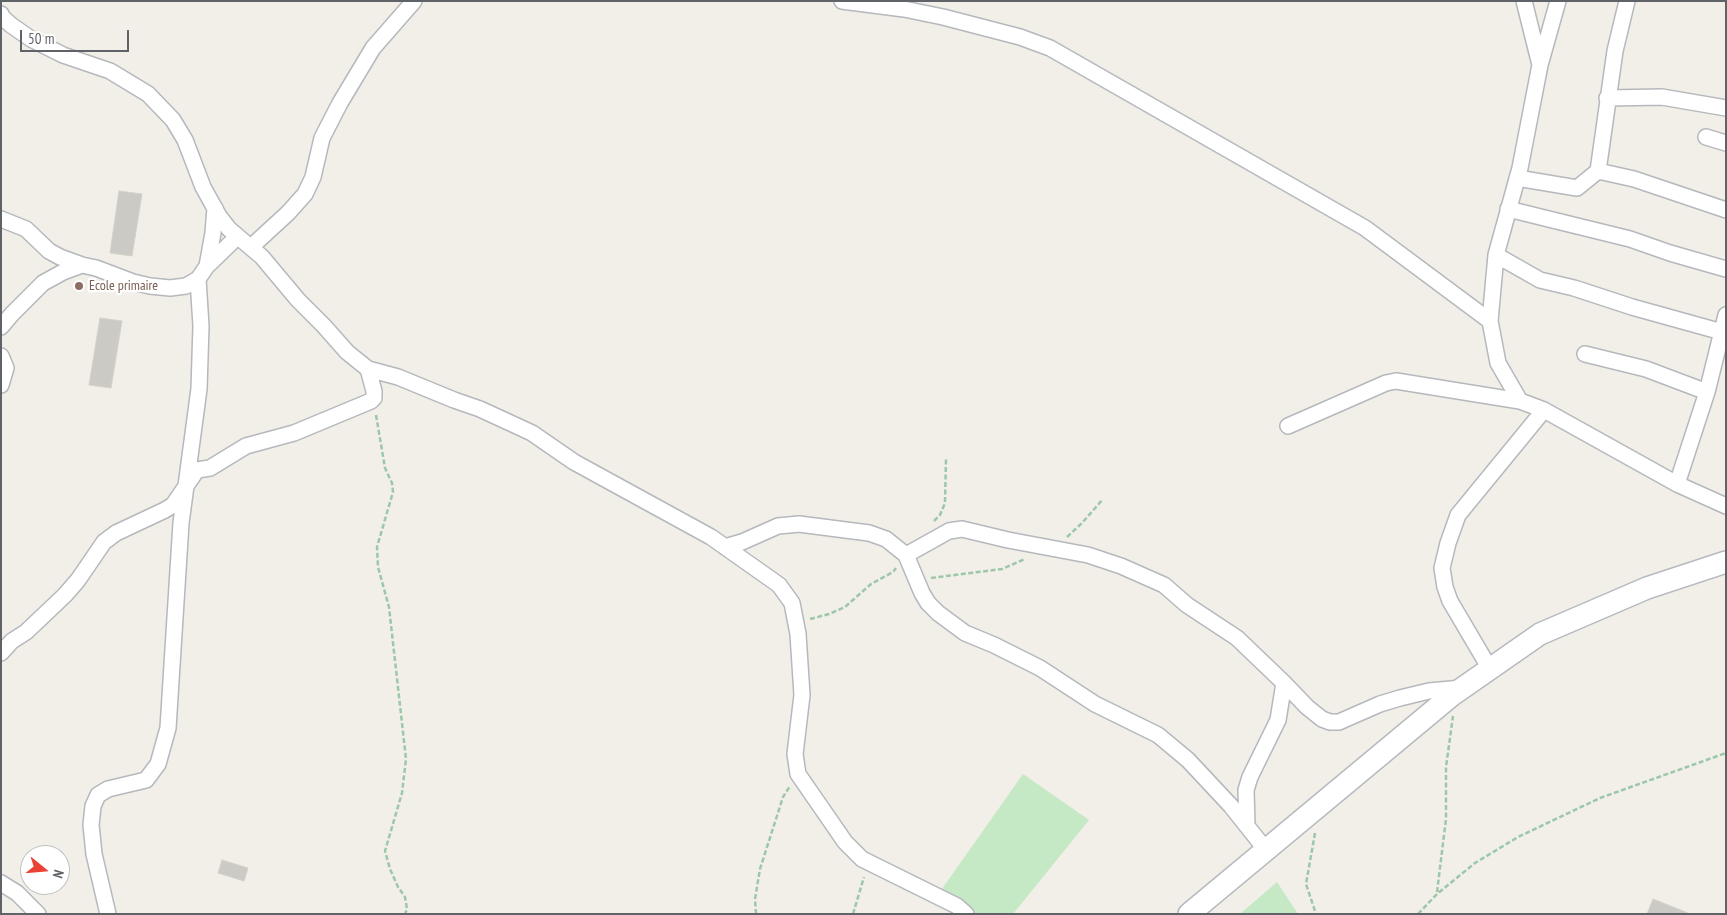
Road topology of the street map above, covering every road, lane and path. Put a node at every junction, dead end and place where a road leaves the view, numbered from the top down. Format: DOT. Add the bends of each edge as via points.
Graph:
graph roads {
  1 [pos="414,1"];
  2 [pos="842,1"];
  3 [pos="1524,1"];
  4 [pos="1558,1"];
  5 [pos="1627,1"];
  6 [pos="1,14"];
  7 [pos="1540,65"];
  8 [pos="1608,98"];
  9 [pos="1726,108"];
  10 [pos="1706,137"];
  11 [pos="1726,143"];
  12 [pos="1598,171"];
  13 [pos="1518,178"];
  14 [pos="215,208"];
  15 [pos="1508,209"];
  16 [pos="1726,210"];
  17 [pos="1,219"];
  18 [pos="237,238"];
  19 [pos="251,247"];
  20 [pos="1496,255"];
  21 [pos="82,265"];
  22 [pos="1726,269"];
  23 [pos="203,272"];
  24 [pos="1726,315"];
  25 [pos="1490,321"];
  26 [pos="1,328"];
  27 [pos="1722,332"];
  28 [pos="1585,354"];
  29 [pos="1,356"];
  30 [pos="368,369"];
  31 [pos="1,385"];
  32 [pos="1707,392"];
  33 [pos="374,398"];
  34 [pos="1520,401"];
  35 [pos="1544,410"];
  36 [pos="1288,426"];
  37 [pos="1677,484"];
  38 [pos="185,488"];
  39 [pos="1726,506"];
  40 [pos="725,547"];
  41 [pos="906,555"];
  42 [pos="1726,562"];
  43 [pos="1,653"];
  44 [pos="1490,669"];
  45 [pos="1284,683"];
  46 [pos="1462,688"];
  47 [pos="1454,715"];
  48 [pos="1726,753"];
  49 [pos="798,774"];
  50 [pos="1247,826"];
  51 [pos="1316,830"];
  52 [pos="1266,850"];
  53 [pos="868,863"];
  54 [pos="1,883"];
  55 [pos="1437,894"];
  56 [pos="38,914"];
  57 [pos="108,914"];
  58 [pos="405,914"];
  59 [pos="756,914"];
  60 [pos="853,914"];
  61 [pos="966,914"];
  62 [pos="1189,914"];
  63 [pos="1316,914"];
  64 [pos="1418,914"];
  1 -- 19 [label="street" via="373,48 340,103 322,138 313,178 304,194"];
  2 -- 25 [label="street" via="943,17 1020,36 1050,48 1365,228"];
  3 -- 7 [label="street"];
  4 -- 7 [label="street"];
  5 -- 8 [label="street"];
  6 -- 14 [label="street" via="31,39 110,71 148,94 174,120"];
  7 -- 13 [label="street"];
  8 -- 9 [label="street" via="1662,97"];
  8 -- 12 [label="street"];
  10 -- 11 [label="street"];
  12 -- 13 [label="street" via="1577,188"];
  12 -- 16 [label="street" via="1634,179"];
  13 -- 15 [label="street"];
  14 -- 18 [label="street"];
  14 -- 23 [label="street" via="213,233"];
  15 -- 20 [label="street"];
  15 -- 22 [label="street" via="1630,239"];
  17 -- 21 [label="street" via="26,229 54,254"];
  18 -- 19 [label="street"];
  18 -- 23 [label="street"];
  19 -- 30 [label="street" via="347,352"];
  20 -- 25 [label="street"];
  20 -- 27 [label="street" via="1540,280"];
  21 -- 23 [label="street" via="132,282 170,288 186,286"];
  21 -- 26 [label="street" via="43,283"];
  23 -- 38 [label="street" via="199,389"];
  24 -- 27 [label="street"];
  25 -- 34 [label="street" via="1498,363"];
  27 -- 32 [label="street"];
  28 -- 32 [label="street" via="1646,369"];
  29 -- 31 [label="street" via="6,368"];
  30 -- 33 [label="street"];
  30 -- 40 [label="street" via="398,377 532,433 574,462"];
  32 -- 37 [label="street"];
  33 -- 38 [label="street" via="294,433 246,446 210,468 197,470"];
  33 -- 58 [label="path" via="385,468 393,492 377,547 378,567 389,607 406,759 402,793 385,851 392,875 405,897"];
  34 -- 35 [label="street"];
  34 -- 36 [label="street" via="1396,381"];
  35 -- 37 [label="street"];
  35 -- 44 [label="street" via="1458,515 1442,568 1450,601"];
  37 -- 39 [label="street"];
  38 -- 43 [label="street" via="166,510 104,542 65,595"];
  38 -- 57 [label="street" via="164,747 158,764 146,780 108,789 98,795 93,806 94,854"];
  40 -- 41 [label="street" via="778,526 799,524 869,533 886,539"];
  40 -- 49 [label="street" via="779,584 792,603 798,634 802,695 796,754"];
  41 -- 45 [label="street" via="949,531 962,528 1088,555 1121,566 1164,585 1187,605 1237,638"];
  41 -- 50 [label="street" via="922,594 938,613 966,633 1040,668 1088,700 1158,735 1188,760"];
  42 -- 44 [label="street" via="1646,588 1540,634"];
  44 -- 46 [label="street"];
  45 -- 46 [label="street" via="1307,707 1330,722 1339,722 1400,698"];
  45 -- 50 [label="street" via="1278,720 1246,790"];
  46 -- 52 [label="street"];
  47 -- 55 [label="path" via="1446,768 1446,819"];
  48 -- 55 [label="path" via="1600,798 1518,837 1475,863"];
  49 -- 53 [label="street" via="845,842"];
  49 -- 59 [label="path" via="783,798 760,869"];
  50 -- 52 [label="street"];
  51 -- 63 [label="path" via="1306,884"];
  52 -- 62 [label="street"];
  53 -- 60 [label="path"];
  53 -- 61 [label="street" via="957,906"];
  54 -- 56 [label="street" via="18,893"];
  55 -- 64 [label="path"];
}
